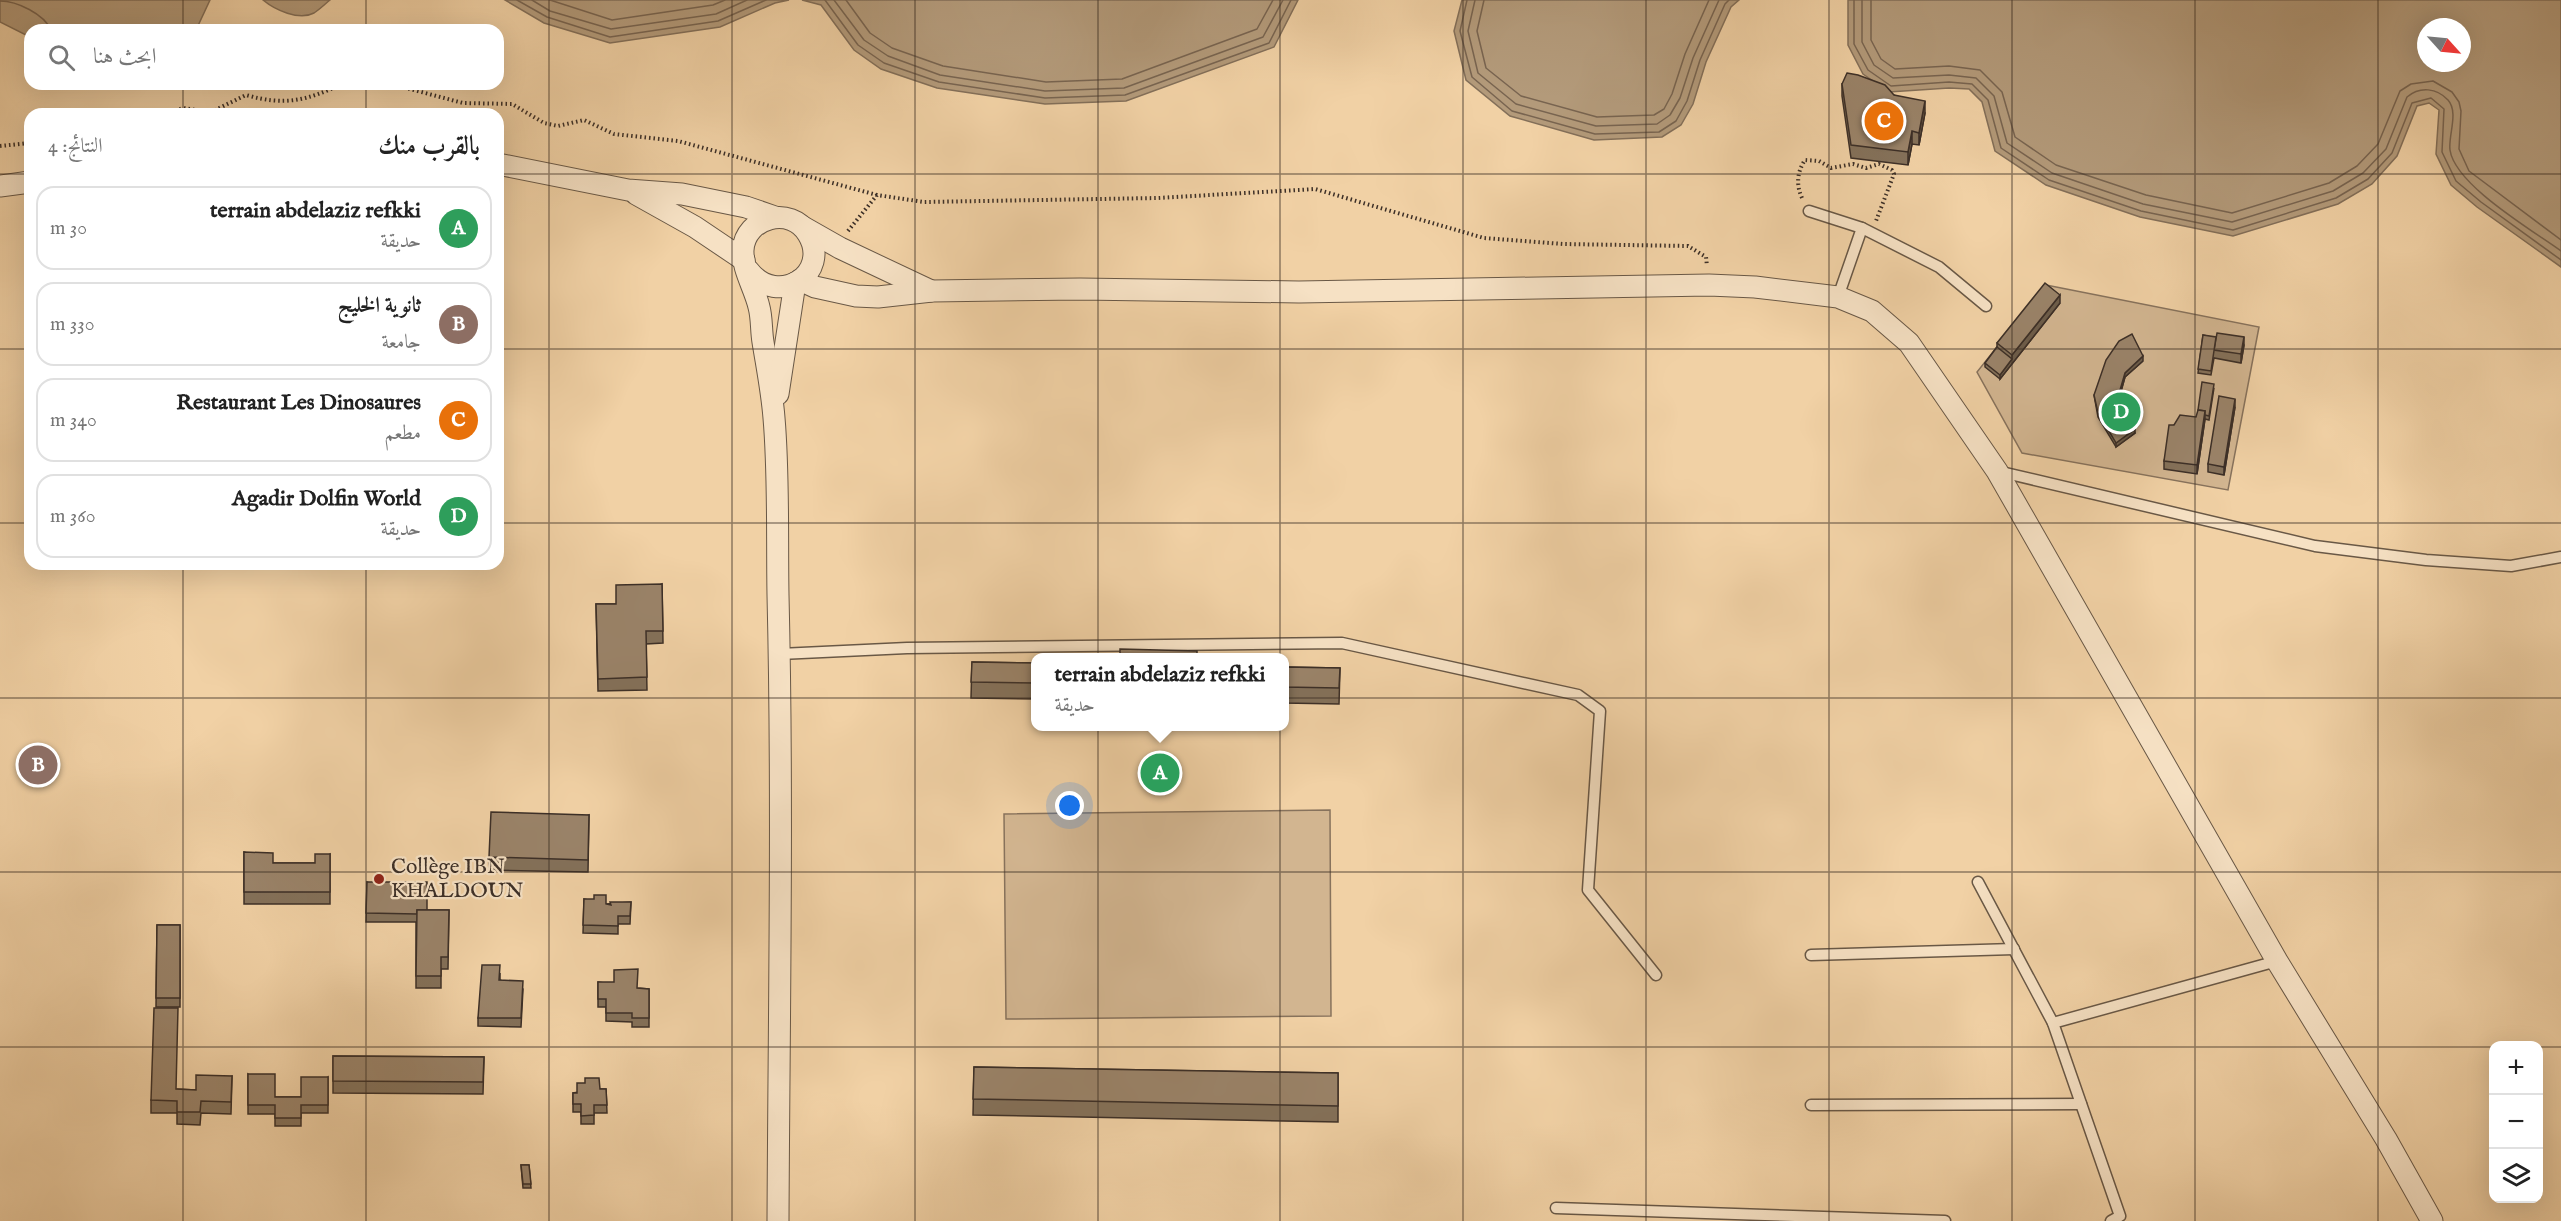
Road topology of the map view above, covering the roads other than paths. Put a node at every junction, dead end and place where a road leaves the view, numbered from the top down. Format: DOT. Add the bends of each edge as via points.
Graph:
graph roads {
  1 [pos="504,165"];
  2 [pos="24,183"];
  3 [pos="0,186"];
  4 [pos="628,190"];
  5 [pos="1809,211"];
  6 [pos="776,217"];
  7 [pos="803,227"];
  8 [pos="1867,230"];
  9 [pos="746,265"];
  10 [pos="797,282"];
  11 [pos="932,291"];
  12 [pos="1838,297"];
  13 [pos="1986,306"];
  14 [pos="774,418"];
  15 [pos="1997,471"];
  16 [pos="2561,557"];
  17 [pos="780,654"];
  18 [pos="1978,882"];
  19 [pos="2014,949"];
  20 [pos="1811,955"];
  21 [pos="2277,961"];
  22 [pos="1656,975"];
  23 [pos="2053,1023"];
  24 [pos="2081,1104"];
  25 [pos="1811,1105"];
  26 [pos="1556,1208"];
  27 [pos="778,1221"];
  28 [pos="1945,1221"];
  29 [pos="2111,1221"];
  30 [pos="2432,1221"];
  1 -- 4 [label="street"];
  2 -- 3 [label="street"];
  4 -- 6 [label="street" via="682,194"];
  4 -- 9 [label="street" via="695,227"];
  5 -- 8 [label="lane"];
  6 -- 7 [label="street"];
  6 -- 9 [label="street" via="757,224 750,232 745,240"];
  7 -- 10 [label="street" via="814,254 807,273"];
  7 -- 11 [label="street"];
  8 -- 12 [label="lane"];
  8 -- 13 [label="lane" via="1939,267"];
  9 -- 10 [label="street" via="760,283 787,287"];
  9 -- 14 [label="street" via="760,309"];
  10 -- 11 [label="street" via="856,296"];
  10 -- 14 [label="street"];
  11 -- 12 [label="street" via="1299,292 1709,285"];
  12 -- 15 [label="street" via="1872,311 1909,343"];
  14 -- 17 [label="street"];
  15 -- 16 [label="lane" via="2315,546 2511,566"];
  15 -- 21 [label="street"];
  17 -- 22 [label="lane" via="907,648 1342,643 1578,695 1600,711 1588,890"];
  17 -- 27 [label="street"];
  18 -- 19 [label="lane"];
  19 -- 20 [label="lane"];
  19 -- 23 [label="lane"];
  21 -- 23 [label="lane"];
  21 -- 30 [label="street"];
  23 -- 24 [label="lane"];
  24 -- 25 [label="lane"];
  24 -- 29 [label="lane" via="2120,1216"];
  26 -- 28 [label="lane"];
}
